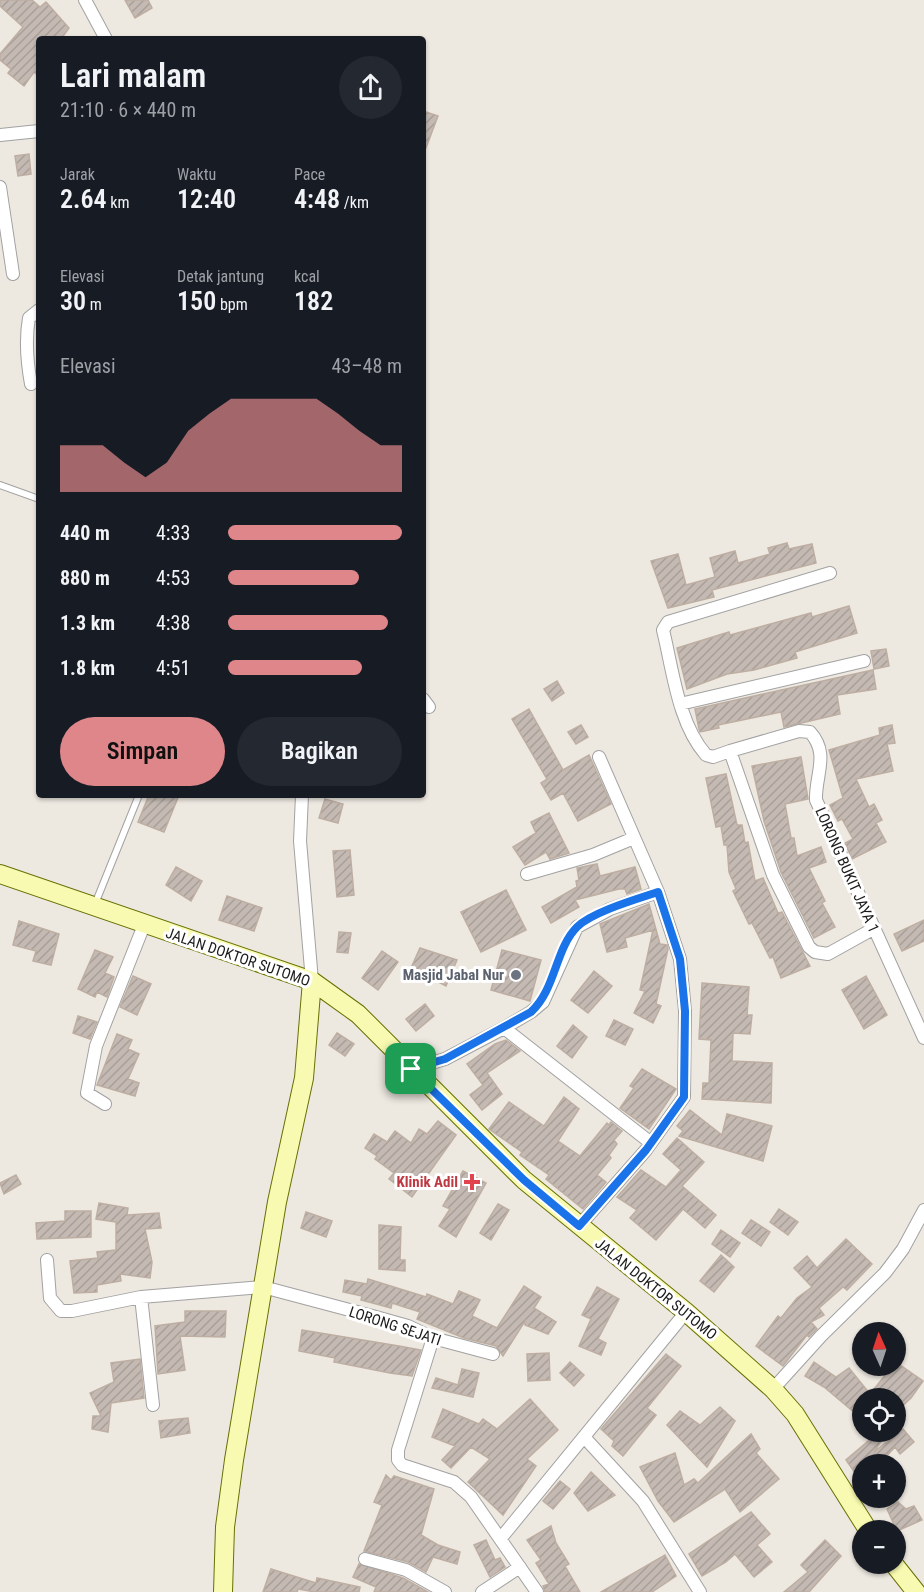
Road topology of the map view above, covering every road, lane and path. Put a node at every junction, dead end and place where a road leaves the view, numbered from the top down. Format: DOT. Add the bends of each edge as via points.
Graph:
graph roads {
  1 [pos="85,0"];
  2 [pos="104,36"];
  3 [pos="36,131"];
  4 [pos="0,135"];
  5 [pos="0,188"];
  6 [pos="13,274"];
  7 [pos="36,312"];
  8 [pos="36,384"];
  9 [pos="0,485"];
  10 [pos="36,499"];
  11 [pos="830,573"];
  12 [pos="864,661"];
  13 [pos="680,704"];
  14 [pos="735,749"];
  15 [pos="599,757"];
  16 [pos="138,798"];
  17 [pos="302,798"];
  18 [pos="634,838"];
  19 [pos="0,874"];
  20 [pos="527,874"];
  21 [pos="658,892"];
  22 [pos="93,908"];
  23 [pos="144,925"];
  24 [pos="873,929"];
  25 [pos="312,981"];
  26 [pos="504,1028"];
  27 [pos="924,1038"];
  28 [pos="411,1069"];
  29 [pos="105,1104"];
  30 [pos="651,1143"];
  31 [pos="924,1210"];
  32 [pos="579,1226"];
  33 [pos="47,1260"];
  34 [pos="263,1287"];
  35 [pos="141,1297"];
  36 [pos="686,1312"];
  37 [pos="433,1338"];
  38 [pos="493,1354"];
  39 [pos="773,1389"];
  40 [pos="153,1405"];
  41 [pos="584,1437"];
  42 [pos="862,1520"];
  43 [pos="501,1538"];
  44 [pos="365,1559"];
  45 [pos="520,1568"];
  46 [pos="902,1574"];
  47 [pos="223,1592"];
  48 [pos="445,1592"];
  49 [pos="483,1592"];
  50 [pos="537,1592"];
  51 [pos="700,1592"];
  52 [pos="916,1592"];
  1 -- 2 [label="street"];
  3 -- 4 [label="street"];
  5 -- 6 [label="street"];
  7 -- 8 [label="street" via="29,318 27,359"];
  9 -- 10 [label="lane"];
  11 -- 13 [label="street" via="668,622 663,630"];
  12 -- 13 [label="street"];
  13 -- 14 [label="street" via="706,755 713,757"];
  14 -- 24 [label="street" via="773,875 808,947 828,954"];
  14 -- 24 [label="street, LORONG BUKIT JAYA 1" via="799,731 810,732 818,741 821,770 816,800"];
  15 -- 18 [label="street"];
  16 -- 22 [label="lane"];
  17 -- 25 [label="street" via="300,841"];
  18 -- 20 [label="street" via="593,855"];
  18 -- 21 [label="street"];
  19 -- 22 [label="street, JALAN DOKTOR SUTOMO"];
  21 -- 26 [label="street" via="610,909 577,927 543,1002"];
  21 -- 30 [label="street" via="680,959 685,1011 684,1097"];
  22 -- 23 [label="street, JALAN DOKTOR SUTOMO"];
  23 -- 25 [label="street, JALAN DOKTOR SUTOMO"];
  23 -- 29 [label="street" via="96,1046 87,1093"];
  24 -- 27 [label="street, LORONG BUKIT JAYA 1"];
  25 -- 28 [label="street, JALAN DOKTOR SUTOMO" via="358,1014"];
  25 -- 34 [label="street" via="304,1078"];
  26 -- 28 [label="street" via="445,1059"];
  26 -- 30 [label="street"];
  28 -- 32 [label="street, JALAN DOKTOR SUTOMO" via="524,1180"];
  30 -- 32 [label="street"];
  31 -- 39 [label="street" via="903,1250 885,1273"];
  32 -- 36 [label="street, JALAN DOKTOR SUTOMO"];
  33 -- 35 [label="street, LORONG SEJATI" via="50,1298 61,1311"];
  34 -- 35 [label="street, LORONG SEJATI"];
  34 -- 37 [label="street, LORONG SEJATI" via="408,1326"];
  34 -- 47 [label="street" via="225,1527"];
  35 -- 40 [label="street"];
  36 -- 39 [label="street, JALAN DOKTOR SUTOMO"];
  36 -- 41 [label="street"];
  37 -- 38 [label="street, LORONG SEJATI"];
  37 -- 43 [label="street" via="398,1460 402,1465 454,1482 471,1497"];
  39 -- 42 [label="street, JALAN DOKTOR SUTOMO" via="795,1414"];
  41 -- 43 [label="street"];
  41 -- 51 [label="street" via="643,1501"];
  43 -- 45 [label="street"];
  44 -- 48 [label="street" via="406,1570"];
  45 -- 49 [label="street"];
  45 -- 50 [label="street"];
  46 -- 52 [label="street"];
}
